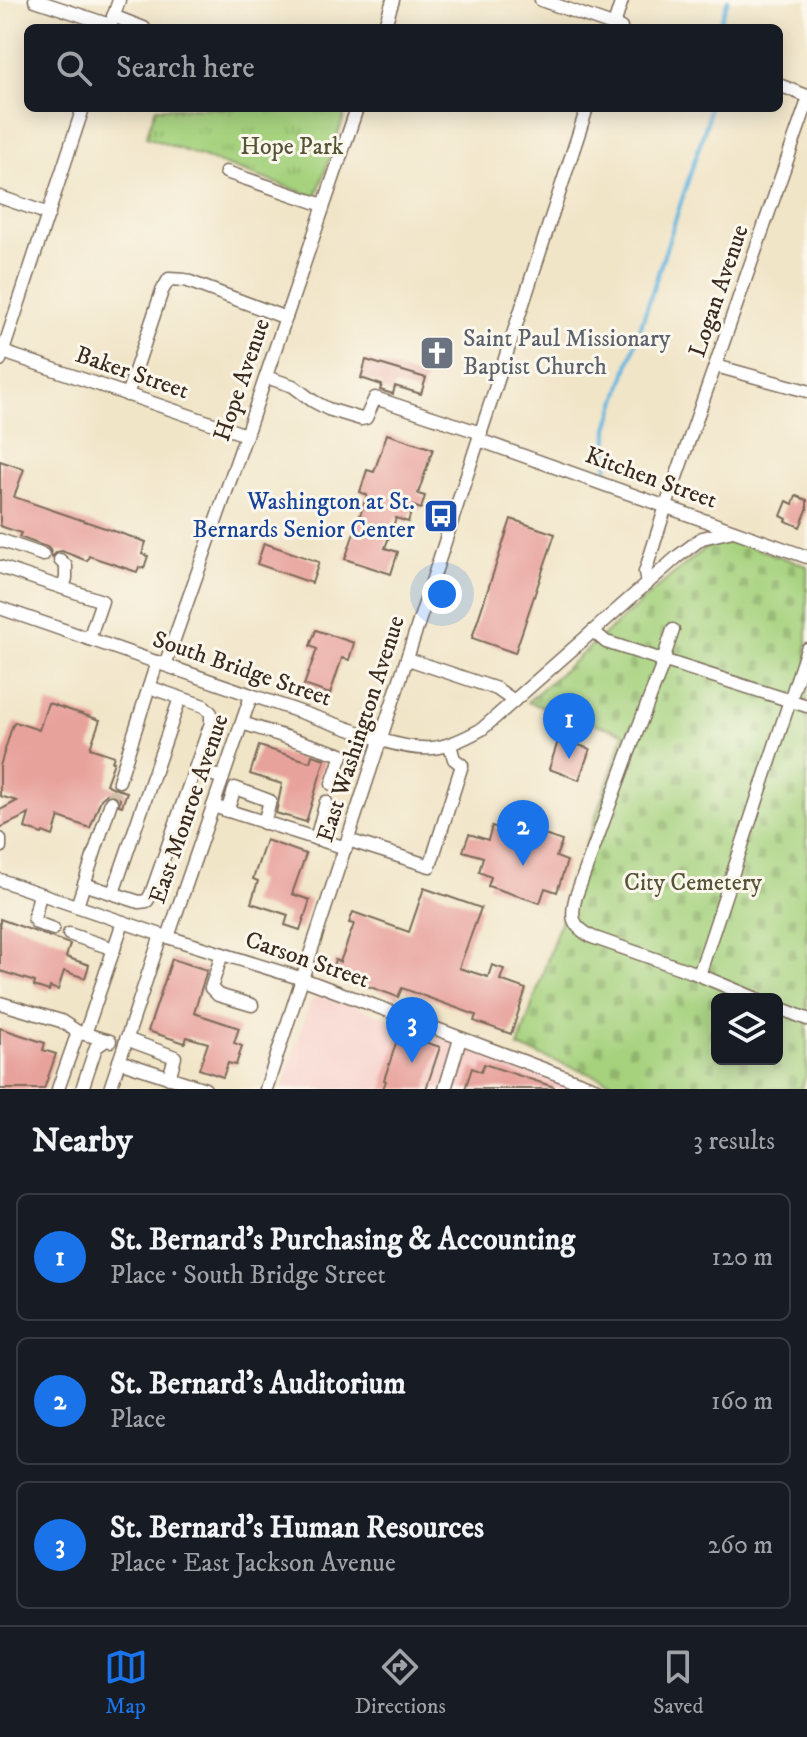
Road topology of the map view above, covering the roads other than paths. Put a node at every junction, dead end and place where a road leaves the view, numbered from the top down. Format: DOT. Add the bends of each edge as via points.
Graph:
graph roads {
  1 [pos="35,0"];
  2 [pos="119,0"];
  3 [pos="393,0"];
  4 [pos="541,0"];
  5 [pos="622,0"];
  6 [pos="111,23"];
  7 [pos="385,24"];
  8 [pos="608,24"];
  9 [pos="617,24"];
  10 [pos="783,87"];
  11 [pos="807,96"];
  12 [pos="807,103"];
  13 [pos="82,112"];
  14 [pos="356,112"];
  15 [pos="586,112"];
  16 [pos="226,172"];
  17 [pos="0,197"];
  18 [pos="323,205"];
  19 [pos="49,214"];
  20 [pos="286,318"];
  21 [pos="1,356"];
  22 [pos="716,366"];
  23 [pos="266,377"];
  24 [pos="807,391"];
  25 [pos="127,395"];
  26 [pos="246,435"];
  27 [pos="480,437"];
  28 [pos="666,506"];
  29 [pos="733,531"];
  30 [pos="0,540"];
  31 [pos="43,555"];
  32 [pos="807,557"];
  33 [pos="60,560"];
  34 [pos="0,567"];
  35 [pos="647,584"];
  36 [pos="63,588"];
  37 [pos="0,608"];
  38 [pos="673,630"];
  39 [pos="593,631"];
  40 [pos="89,639"];
  41 [pos="807,649"];
  42 [pos="408,659"];
  43 [pos="664,660"];
  44 [pos="161,664"];
  45 [pos="149,687"];
  46 [pos="251,696"];
  47 [pos="180,698"];
  48 [pos="514,701"];
  49 [pos="790,701"];
  50 [pos="807,706"];
  51 [pos="242,723"];
  52 [pos="381,740"];
  53 [pos="450,745"];
  54 [pos="195,769"];
  55 [pos="223,778"];
  56 [pos="119,781"];
  57 [pos="332,784"];
  58 [pos="111,802"];
  59 [pos="326,802"];
  60 [pos="213,806"];
  61 [pos="227,811"];
  62 [pos="264,823"];
  63 [pos="0,839"];
  64 [pos="316,839"];
  65 [pos="347,844"];
  66 [pos="0,847"];
  67 [pos="0,880"];
  68 [pos="84,884"];
  69 [pos="113,893"];
  70 [pos="40,894"];
  71 [pos="77,906"];
  72 [pos="123,922"];
  73 [pos="53,929"];
  74 [pos="69,934"];
  75 [pos="164,936"];
  76 [pos="114,949"];
  77 [pos="222,954"];
  78 [pos="699,975"];
  79 [pos="303,979"];
  80 [pos="742,993"];
  81 [pos="0,1003"];
  82 [pos="252,1005"];
  83 [pos="783,1009"];
  84 [pos="807,1019"];
  85 [pos="82,1033"];
  86 [pos="460,1039"];
  87 [pos="106,1040"];
  88 [pos="126,1041"];
  89 [pos="119,1061"];
  90 [pos="169,1078"];
  91 [pos="115,1087"];
  92 [pos="58,1089"];
  93 [pos="82,1089"];
  94 [pos="205,1089"];
  95 [pos="268,1089"];
  96 [pos="445,1089"];
  97 [pos="597,1089"];
  1 -- 6 [label="street"];
  2 -- 6 [label="street"];
  3 -- 7 [label="street"];
  4 -- 8 [label="street"];
  5 -- 9 [label="street"];
  10 -- 11 [label="street"];
  12 -- 22 [label="street, Logan Avenue"];
  13 -- 19 [label="street"];
  14 -- 18 [label="street, Hope Avenue"];
  15 -- 27 [label="street, East Washington Avenue"];
  16 -- 18 [label="street"];
  17 -- 19 [label="street"];
  18 -- 20 [label="street, Hope Avenue"];
  19 -- 21 [label="street"];
  20 -- 23 [label="street, Hope Avenue"];
  20 -- 25 [label="street" via="185,280 169,279"];
  21 -- 25 [label="street, Baker Street"];
  22 -- 24 [label="street"];
  22 -- 28 [label="street, Logan Avenue"];
  23 -- 26 [label="street, Hope Avenue"];
  23 -- 27 [label="street, Kitchen Street" via="293,386 328,409 361,419 375,398"];
  25 -- 26 [label="street, Baker Street"];
  26 -- 44 [label="street, Hope Avenue"];
  27 -- 28 [label="street, Kitchen Street"];
  27 -- 42 [label="street, East Washington Avenue"];
  28 -- 29 [label="street, Kitchen Street"];
  28 -- 35 [label="street, Logan Avenue" via="645,572"];
  29 -- 32 [label="street, Kitchen Street"];
  29 -- 35 [label="street, South Bridge Street" via="702,538"];
  30 -- 31 [label="street"];
  33 -- 36 [label="street" via="66,566"];
  34 -- 36 [label="street"];
  35 -- 39 [label="street, South Bridge Street"];
  36 -- 40 [label="street" via="102,601"];
  37 -- 40 [label="street, South Bridge Street"];
  38 -- 43 [label="street"];
  39 -- 43 [label="street" via="606,642"];
  39 -- 48 [label="street, South Bridge Street"];
  40 -- 44 [label="street, South Bridge Street"];
  41 -- 49 [label="street"];
  42 -- 48 [label="street" via="497,689"];
  42 -- 52 [label="street, East Washington Avenue"];
  43 -- 49 [label="street"];
  43 -- 78 [label="street" via="586,868 573,917 581,932"];
  44 -- 45 [label="street, Hope Avenue"];
  44 -- 46 [label="street, South Bridge Street"];
  45 -- 47 [label="street"];
  45 -- 56 [label="street, Hope Avenue"];
  46 -- 51 [label="street, East Monroe Avenue"];
  46 -- 52 [label="street, South Bridge Street"];
  47 -- 54 [label="street" via="211,713"];
  47 -- 69 [label="street"];
  48 -- 53 [label="street, South Bridge Street" via="482,729"];
  49 -- 50 [label="street"];
  49 -- 78 [label="street"];
  51 -- 55 [label="street, East Monroe Avenue"];
  51 -- 57 [label="street" via="342,755"];
  52 -- 53 [label="street, South Bridge Street" via="424,749"];
  52 -- 65 [label="street, East Washington Avenue"];
  53 -- 65 [label="street" via="462,765 430,866"];
  54 -- 55 [label="street"];
  54 -- 69 [label="street" via="147,901"];
  55 -- 60 [label="street, East Monroe Avenue"];
  58 -- 68 [label="street"];
  59 -- 64 [label="street"];
  60 -- 61 [label="street"];
  60 -- 75 [label="street, East Monroe Avenue"];
  61 -- 62 [label="street"];
  61 -- 62 [label="street" via="235,788 270,801"];
  62 -- 64 [label="street"];
  63 -- 66 [label="street"];
  64 -- 65 [label="street"];
  65 -- 79 [label="street, East Washington Avenue"];
  67 -- 70 [label="street, Carson Street"];
  68 -- 69 [label="street"];
  68 -- 71 [label="street"];
  70 -- 71 [label="street, Carson Street"];
  70 -- 73 [label="street" via="34,919"];
  71 -- 72 [label="street, Carson Street"];
  72 -- 75 [label="street, Carson Street"];
  72 -- 76 [label="street"];
  74 -- 76 [label="street"];
  75 -- 77 [label="street, Carson Street"];
  75 -- 88 [label="street, East Monroe Avenue"];
  76 -- 85 [label="street"];
  77 -- 79 [label="street, Carson Street"];
  77 -- 82 [label="street" via="211,988"];
  78 -- 80 [label="street"];
  79 -- 86 [label="street, Carson Street"];
  79 -- 95 [label="street, East Washington Avenue"];
  81 -- 85 [label="street" via="61,1021"];
  83 -- 84 [label="street"];
  85 -- 87 [label="street"];
  85 -- 92 [label="street"];
  86 -- 96 [label="street"];
  86 -- 97 [label="street, Carson Street"];
  87 -- 88 [label="street"];
  87 -- 93 [label="street" via="96,1047"];
  88 -- 89 [label="street, East Monroe Avenue"];
  88 -- 90 [label="street" via="175,1057"];
  89 -- 90 [label="street"];
  89 -- 91 [label="street, East Monroe Avenue"];
  90 -- 94 [label="street"];
}
